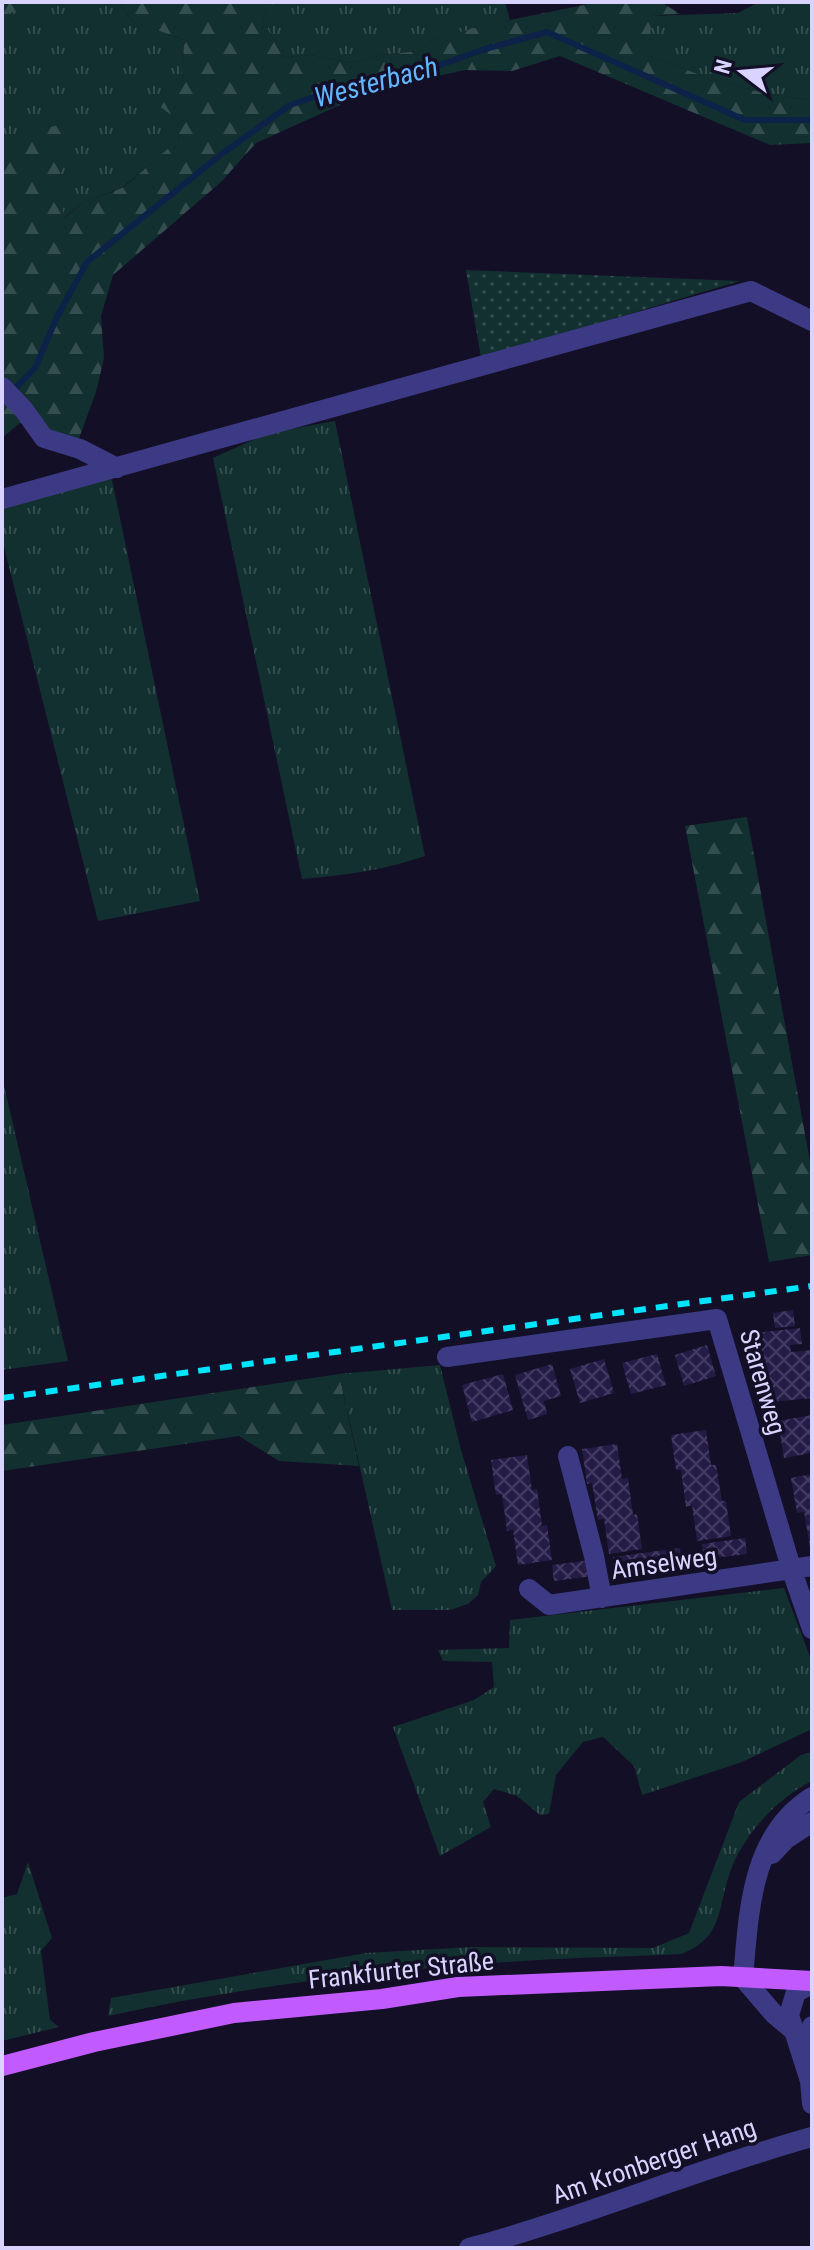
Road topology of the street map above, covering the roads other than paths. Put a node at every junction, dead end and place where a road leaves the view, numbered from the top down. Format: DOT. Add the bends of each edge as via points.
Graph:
graph roads {
  1 [pos="812,321"];
  2 [pos="2,387"];
  3 [pos="117,468"];
  4 [pos="2,499"];
  5 [pos="447,1357"];
  6 [pos="568,1456"];
  7 [pos="802,1569"];
  8 [pos="529,1589"];
  9 [pos="602,1598"];
  10 [pos="812,1629"];
  11 [pos="812,1797"];
  12 [pos="812,1822"];
  13 [pos="758,1868"];
  14 [pos="743,1978"];
  15 [pos="812,1983"];
  16 [pos="802,2028"];
  17 [pos="2,2066"];
  18 [pos="812,2104"];
  19 [pos="812,2137"];
  20 [pos="515,2242"];
  21 [pos="469,2248"];
  1 -- 3 [label="street" via="751,291"];
  2 -- 3 [label="street" via="44,438"];
  3 -- 4 [label="street"];
  5 -- 7 [label="street, Starenweg" via="717,1319"];
  6 -- 9 [label="street"];
  7 -- 9 [label="street, Amselweg"];
  7 -- 10 [label="street, Starenweg"];
  8 -- 9 [label="street, Amselweg" via="549,1605"];
  11 -- 13 [label="street" via="777,1829"];
  12 -- 13 [label="street"];
  13 -- 14 [label="street"];
  14 -- 15 [label="main road, Frankfurter Straße"];
  14 -- 16 [label="street" via="774,2014"];
  14 -- 17 [label="main road, Frankfurter Straße" via="458,1987 234,2013"];
  15 -- 16 [label="street" via="796,1992 791,2003 789,2015"];
  16 -- 18 [label="street"];
  19 -- 20 [label="street, Am Kronberger Hang" via="745,2156"];
  20 -- 21 [label="street, Am Kronberger Hang"];
}
